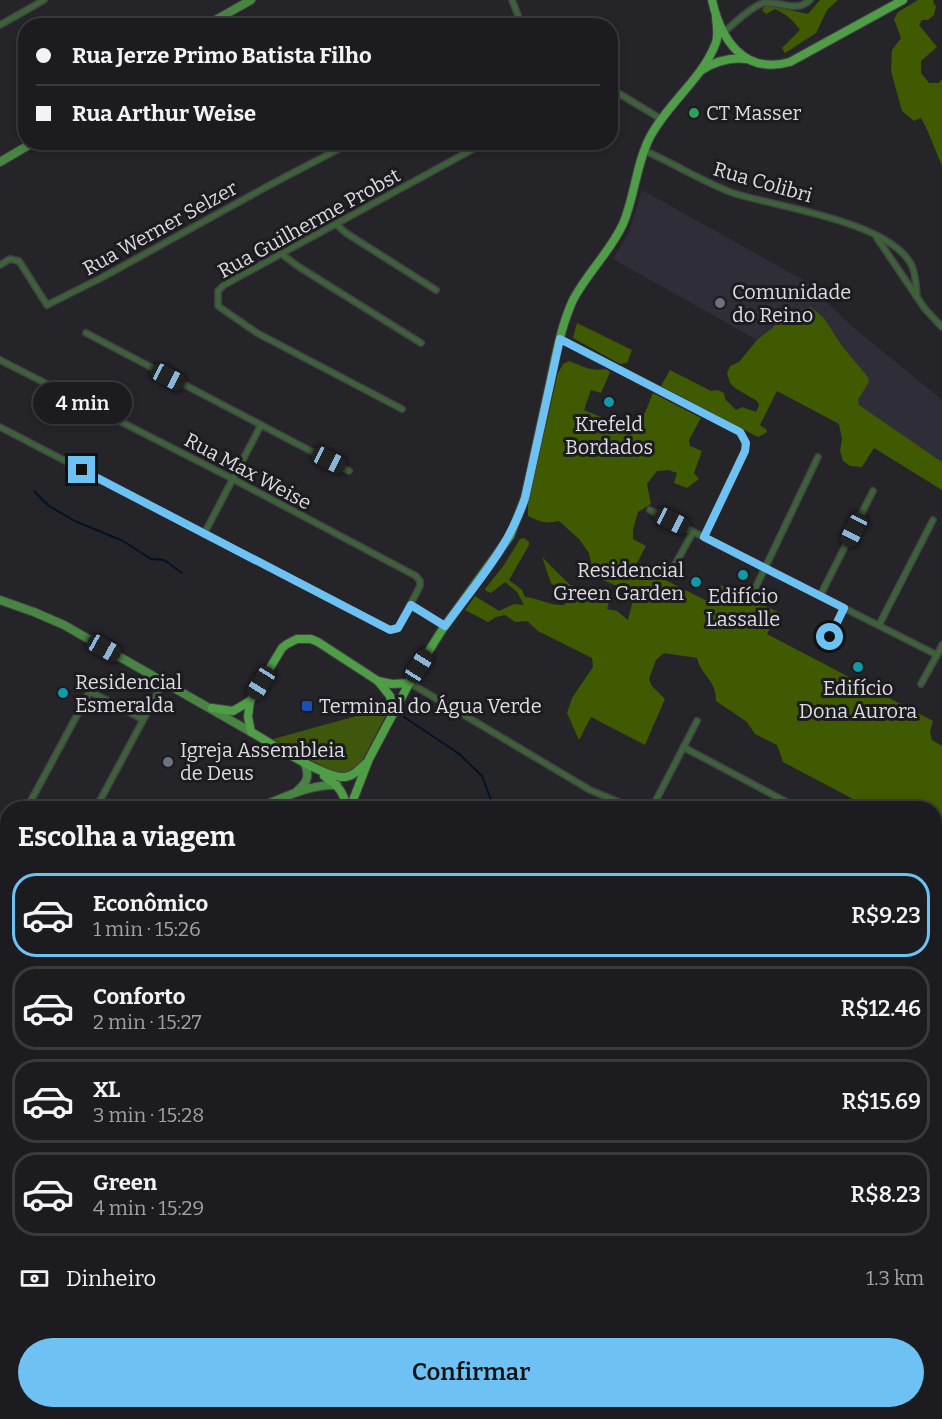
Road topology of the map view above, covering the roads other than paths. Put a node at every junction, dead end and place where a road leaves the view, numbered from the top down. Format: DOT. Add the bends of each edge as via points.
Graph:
graph roads {
  1 [pos="44,0"];
  2 [pos="252,0"];
  3 [pos="512,0"];
  4 [pos="712,0"];
  5 [pos="810,0"];
  6 [pos="903,0"];
  7 [pos="219,18"];
  8 [pos="519,18"];
  9 [pos="716,18"];
  10 [pos="0,25"];
  11 [pos="724,32"];
  12 [pos="746,59"];
  13 [pos="699,71"];
  14 [pos="618,93"];
  15 [pos="661,119"];
  16 [pos="20,150"];
  17 [pos="337,150"];
  18 [pos="472,150"];
  19 [pos="645,151"];
  20 [pos="0,162"];
  21 [pos="337,225"];
  22 [pos="876,236"];
  23 [pos="898,248"];
  24 [pos="280,253"];
  25 [pos="890,255"];
  26 [pos="0,265"];
  27 [pos="914,272"];
  28 [pos="903,276"];
  29 [pos="436,290"];
  30 [pos="917,297"];
  31 [pos="942,327"];
  32 [pos="86,333"];
  33 [pos="560,339"];
  34 [pos="421,343"];
  35 [pos="0,360"];
  36 [pos="402,409"];
  37 [pos="261,426"];
  38 [pos="0,427"];
  39 [pos="818,457"];
  40 [pos="349,471"];
  41 [pos="233,479"];
  42 [pos="873,491"];
  43 [pos="650,510"];
  44 [pos="933,520"];
  45 [pos="693,532"];
  46 [pos="204,534"];
  47 [pos="704,537"];
  48 [pos="765,568"];
  49 [pos="671,572"];
  50 [pos="753,593"];
  51 [pos="820,596"];
  52 [pos="0,600"];
  53 [pos="411,605"];
  54 [pos="844,608"];
  55 [pos="879,625"];
  56 [pos="445,626"];
  57 [pos="830,637"];
  58 [pos="942,645"];
  59 [pos="937,655"];
  60 [pos="164,681"];
  61 [pos="378,681"];
  62 [pos="410,683"];
  63 [pos="921,684"];
  64 [pos="250,701"];
  65 [pos="212,708"];
  66 [pos="394,712"];
  67 [pos="142,719"];
  68 [pos="697,721"];
  69 [pos="251,732"];
  70 [pos="682,747"];
  71 [pos="369,759"];
  72 [pos="304,762"];
  73 [pos="364,770"];
  74 [pos="337,785"];
  75 [pos="296,792"];
  76 [pos="31,801"];
  77 [pos="100,801"];
  78 [pos="275,801"];
  79 [pos="346,801"];
  80 [pos="351,801"];
  81 [pos="617,801"];
  82 [pos="655,801"];
  83 [pos="785,801"];
  1 -- 10 [label="street"];
  2 -- 7 [label="street"];
  3 -- 8 [label="street"];
  4 -- 9 [label="main road"];
  5 -- 11 [label="street" via="795,7 765,3"];
  6 -- 12 [label="main road" via="790,62 763,66"];
  9 -- 11 [label="main road"];
  9 -- 13 [label="main road" via="716,44"];
  11 -- 12 [label="main road"];
  12 -- 13 [label="main road" via="719,61"];
  13 -- 15 [label="main road"];
  14 -- 15 [label="street"];
  15 -- 19 [label="main road"];
  16 -- 20 [label="street"];
  17 -- 26 [label="street, Rua Werner Selzer" via="47,305 19,261 10,259"];
  18 -- 21 [label="street, Rua Guilherme Probst"];
  19 -- 22 [label="street, Rua Colibri" via="707,183 799,208"];
  19 -- 33 [label="main road" via="623,224 577,293"];
  21 -- 24 [label="street, Rua Guilherme Probst"];
  21 -- 29 [label="street"];
  22 -- 23 [label="street, Rua Colibri"];
  22 -- 25 [label="street, Rua Colibri"];
  23 -- 25 [label="street"];
  23 -- 27 [label="street, Rua Colibri"];
  24 -- 34 [label="street"];
  24 -- 36 [label="street, Rua Guilherme Probst" via="224,285 218,291 218,306 257,333"];
  25 -- 28 [label="street, Rua Colibri"];
  27 -- 28 [label="street"];
  27 -- 30 [label="street, Rua Colibri"];
  28 -- 30 [label="street, Rua Colibri"];
  30 -- 31 [label="street, Rua Colibri"];
  32 -- 37 [label="street"];
  33 -- 47 [label="street" via="744,436 745,451"];
  33 -- 56 [label="main road" via="518,519 494,560"];
  35 -- 41 [label="street, Rua Max Weise"];
  37 -- 40 [label="street"];
  37 -- 41 [label="street"];
  38 -- 46 [label="street"];
  39 -- 48 [label="street"];
  41 -- 46 [label="street"];
  41 -- 53 [label="street, Rua Max Weise" via="417,576 420,586"];
  42 -- 51 [label="street"];
  43 -- 45 [label="street"];
  44 -- 55 [label="street"];
  45 -- 47 [label="street"];
  45 -- 49 [label="street"];
  46 -- 53 [label="street" via="390,630 398,628"];
  47 -- 48 [label="street"];
  48 -- 50 [label="street"];
  48 -- 51 [label="street"];
  51 -- 54 [label="street"];
  52 -- 60 [label="street" via="64,626"];
  53 -- 56 [label="street"];
  54 -- 55 [label="street"];
  54 -- 57 [label="street"];
  55 -- 59 [label="street"];
  56 -- 62 [label="main road"];
  58 -- 59 [label="street"];
  59 -- 63 [label="street"];
  60 -- 65 [label="street"];
  60 -- 67 [label="street"];
  61 -- 62 [label="main road"];
  61 -- 64 [label="main road" via="318,642 297,639 282,648"];
  61 -- 66 [label="main road" via="390,696"];
  62 -- 66 [label="main road"];
  62 -- 81 [label="street" via="590,789"];
  64 -- 65 [label="main road" via="232,711"];
  64 -- 69 [label="main road"];
  65 -- 69 [label="street"];
  66 -- 71 [label="main road"];
  67 -- 76 [label="street" via="89,693"];
  67 -- 77 [label="street"];
  68 -- 70 [label="street"];
  69 -- 72 [label="main road"];
  70 -- 82 [label="street"];
  70 -- 83 [label="street"];
  71 -- 72 [label="main road" via="344,777"];
  71 -- 73 [label="main road"];
  72 -- 74 [label="main road"];
  72 -- 75 [label="street" via="308,777"];
  73 -- 74 [label="main road" via="351,781"];
  73 -- 80 [label="main road"];
  74 -- 75 [label="street"];
  74 -- 79 [label="main road"];
  75 -- 78 [label="street"];
}
